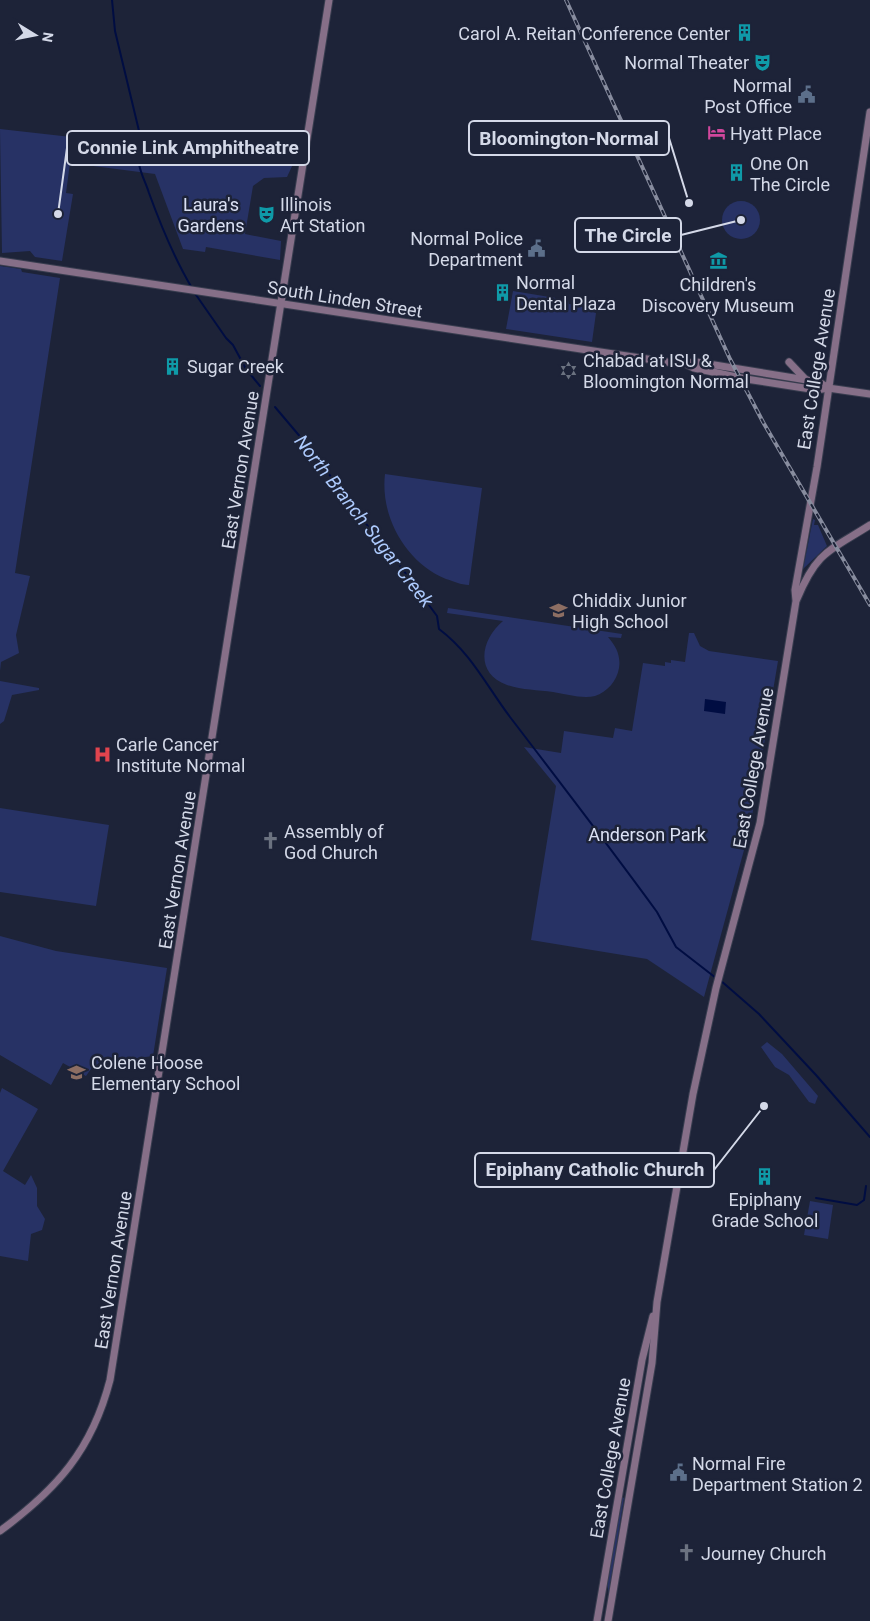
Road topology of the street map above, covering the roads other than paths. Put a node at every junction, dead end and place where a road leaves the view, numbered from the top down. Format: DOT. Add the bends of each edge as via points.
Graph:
graph roads {
  1 [pos="329,0"];
  2 [pos="870,112"];
  3 [pos="0,261"];
  4 [pos="282,304"];
  5 [pos="686,364"];
  6 [pos="778,375"];
  7 [pos="806,380"];
  8 [pos="828,388"];
  9 [pos="870,394"];
  10 [pos="870,525"];
  11 [pos="796,601"];
  12 [pos="657,1302"];
  13 [pos="0,1531"];
  14 [pos="597,1621"];
  15 [pos="608,1621"];
  1 -- 4 [label="main road, East Vernon Avenue"];
  2 -- 8 [label="main road, East College Avenue"];
  3 -- 4 [label="main road, South Linden Street"];
  4 -- 5 [label="main road, South Linden Street"];
  4 -- 13 [label="main road, East Vernon Avenue" via="110,1380 98,1418 77,1458 39,1502"];
  5 -- 6 [label="main road, South Linden Street" via="696,362"];
  5 -- 8 [label="main road, South Linden Street" via="746,379 817,390"];
  6 -- 7 [label="main road, South Linden Street"];
  6 -- 7 [label="main road" via="788,371 789,362"];
  7 -- 8 [label="main road, South Linden Street" via="819,382"];
  8 -- 9 [label="main road"];
  8 -- 11 [label="main road, East College Avenue" via="795,590"];
  10 -- 11 [label="main road" via="821,557 808,573"];
  11 -- 12 [label="main road, East College Avenue" via="762,812 716,988 693,1094"];
  12 -- 14 [label="main road, East College Avenue" via="642,1360"];
  12 -- 15 [label="main road, East College Avenue" via="652,1363"];
}
